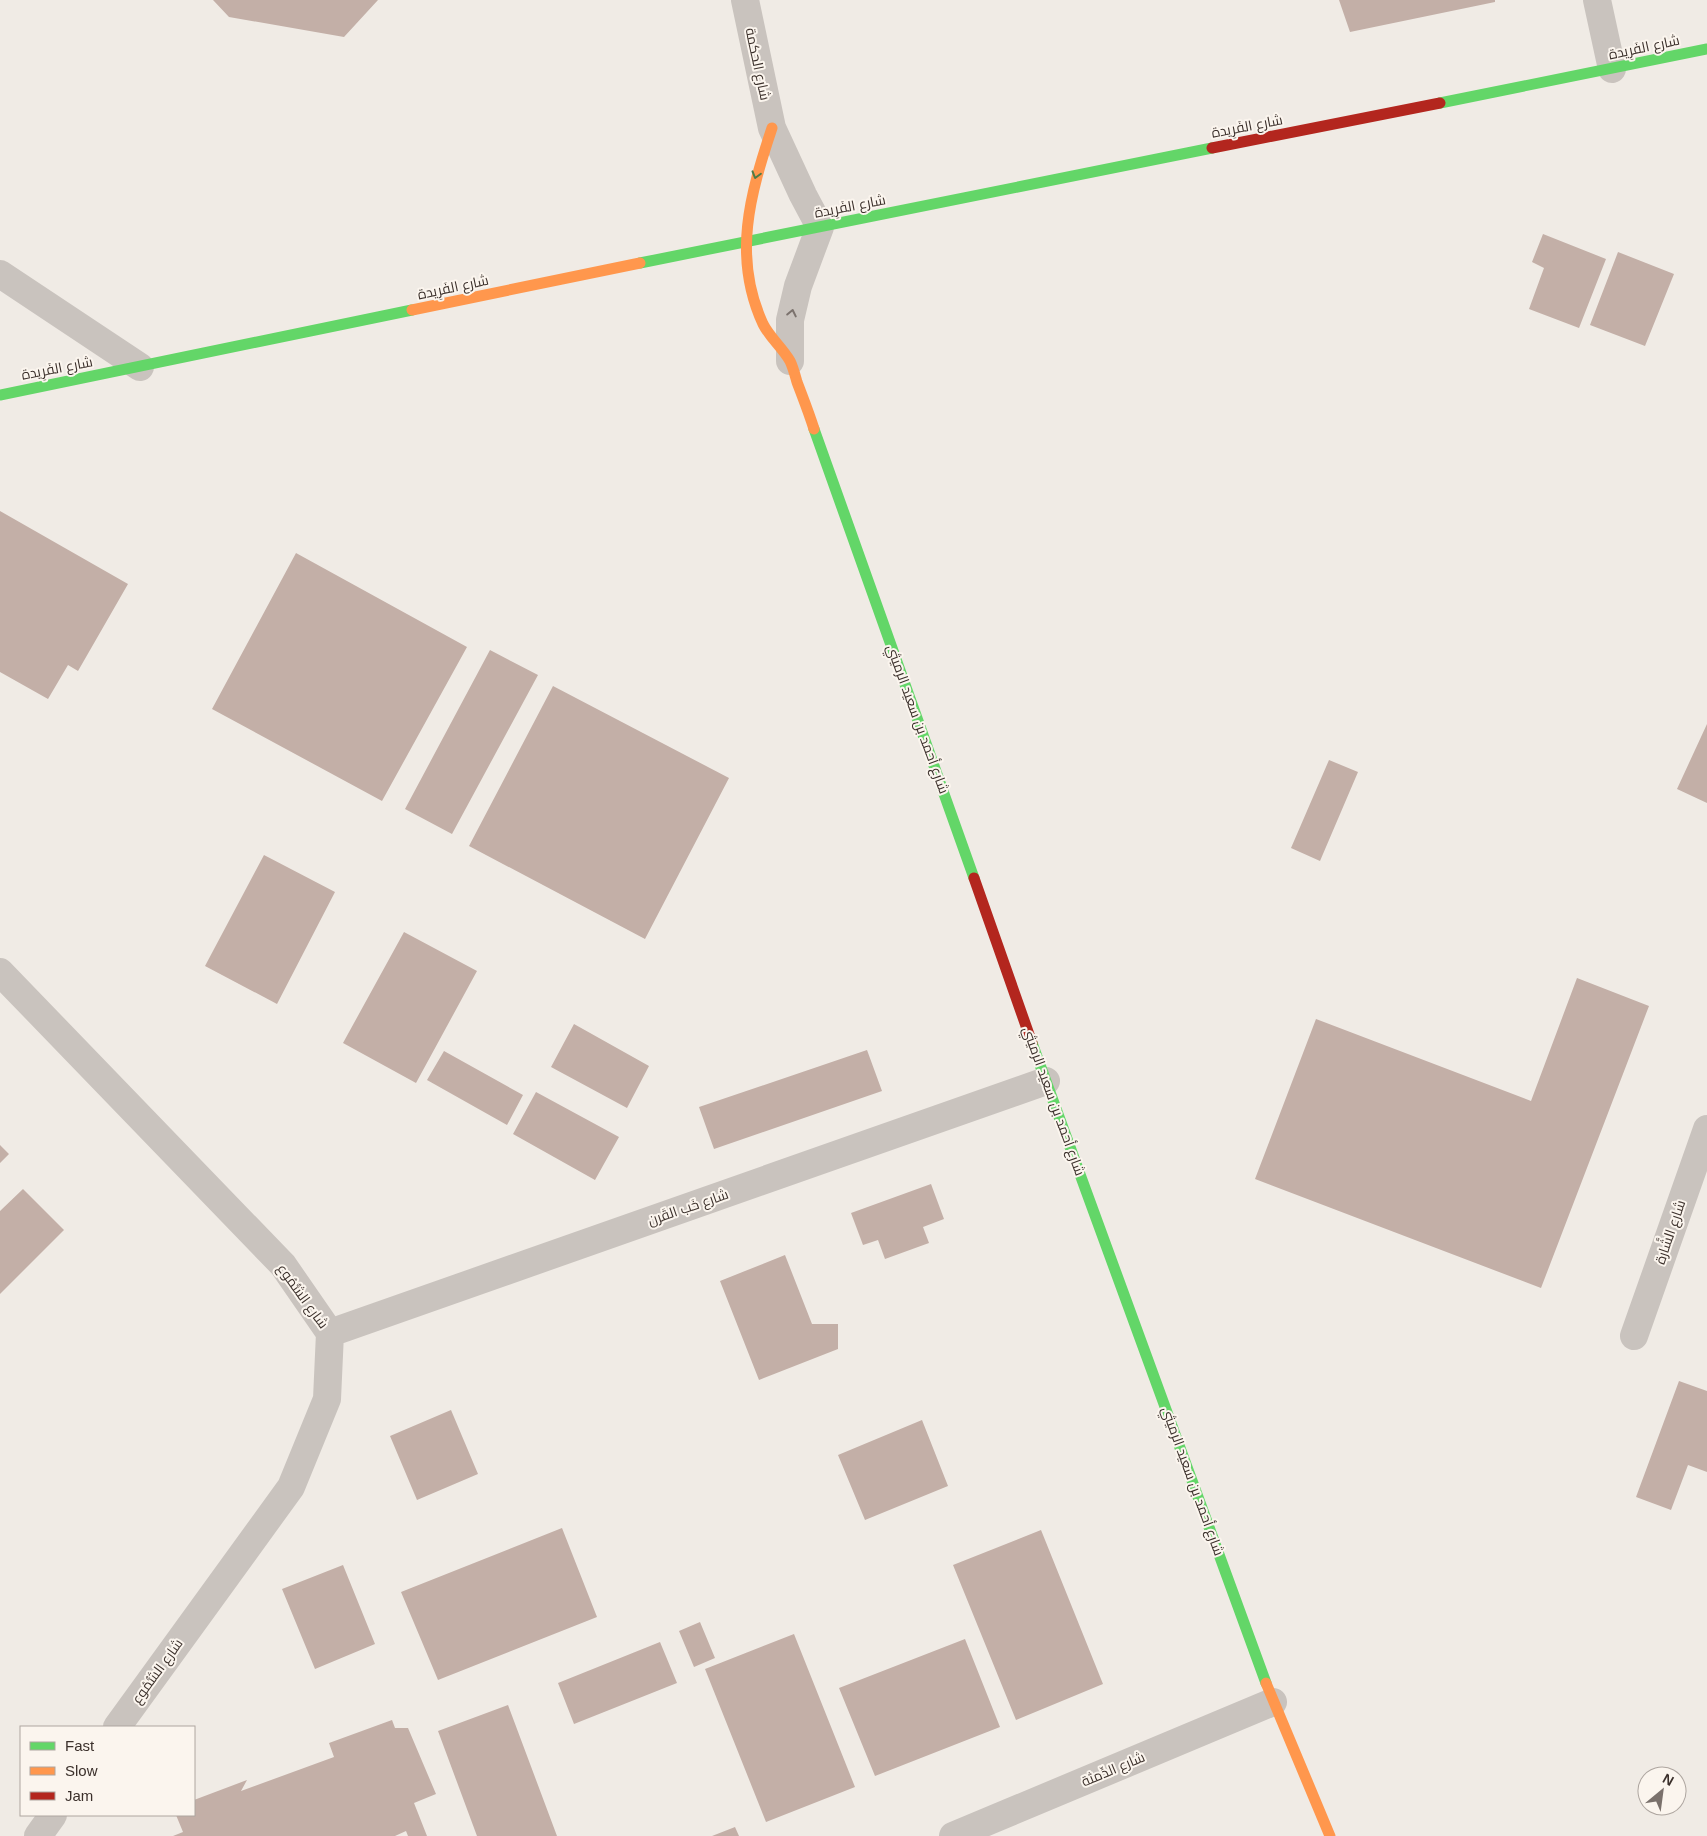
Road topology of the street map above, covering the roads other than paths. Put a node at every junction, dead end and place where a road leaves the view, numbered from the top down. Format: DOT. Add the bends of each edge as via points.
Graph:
graph roads {
  1 [pos="745,0"];
  2 [pos="1597,0"];
  3 [pos="1707,49"];
  4 [pos="1612,69"];
  5 [pos="772,128"];
  6 [pos="820,227"];
  7 [pos="744,242"];
  8 [pos="0,274"];
  9 [pos="790,361"];
  10 [pos="140,367"];
  11 [pos="0,395"];
  12 [pos="0,972"];
  13 [pos="1046,1082"];
  14 [pos="1707,1129"];
  15 [pos="330,1333"];
  16 [pos="1634,1336"];
  17 [pos="1273,1702"];
  18 [pos="118,1726"];
  19 [pos="52,1816"];
  20 [pos="38,1836"];
  21 [pos="952,1836"];
  22 [pos="1330,1836"];
  1 -- 5 [label="street, شارع الحكمة"];
  2 -- 4 [label="street"];
  3 -- 4 [label="street, شارع الفَرِيدة"];
  4 -- 6 [label="street, شارع الفَرِيدة"];
  5 -- 6 [label="street, شارع الحكمة"];
  5 -- 7 [label="street, one-way" via="756,176"];
  6 -- 7 [label="street, شارع الفَرِيدة"];
  9 -- 6 [label="street, شارع أحمد بن سعيد الرميثي, one-way" via="790,320 798,286"];
  7 -- 9 [label="street, شارع أحمد بن سعيد الرميثي" via="746,272 754,300 766,330"];
  7 -- 10 [label="street, شارع الفَرِيدة"];
  8 -- 10 [label="street"];
  9 -- 13 [label="street, شارع أحمد بن سعيد الرميثي"];
  10 -- 11 [label="street, شارع الفَرِيدة"];
  12 -- 15 [label="street, شارع الشُّمُوع" via="283,1265"];
  13 -- 15 [label="street, شارع خَب القَرن"];
  13 -- 17 [label="street, شارع أحمد بن سعيد الرميثي"];
  14 -- 16 [label="street, شارع الشَّارة"];
  15 -- 18 [label="street, شارع الشُّمُوع" via="327,1399 291,1487"];
  17 -- 21 [label="street, شارع الدِّمثة"];
  17 -- 22 [label="street, شارع أحمد بن سعيد الرميثي"];
  19 -- 20 [label="street"];
}
